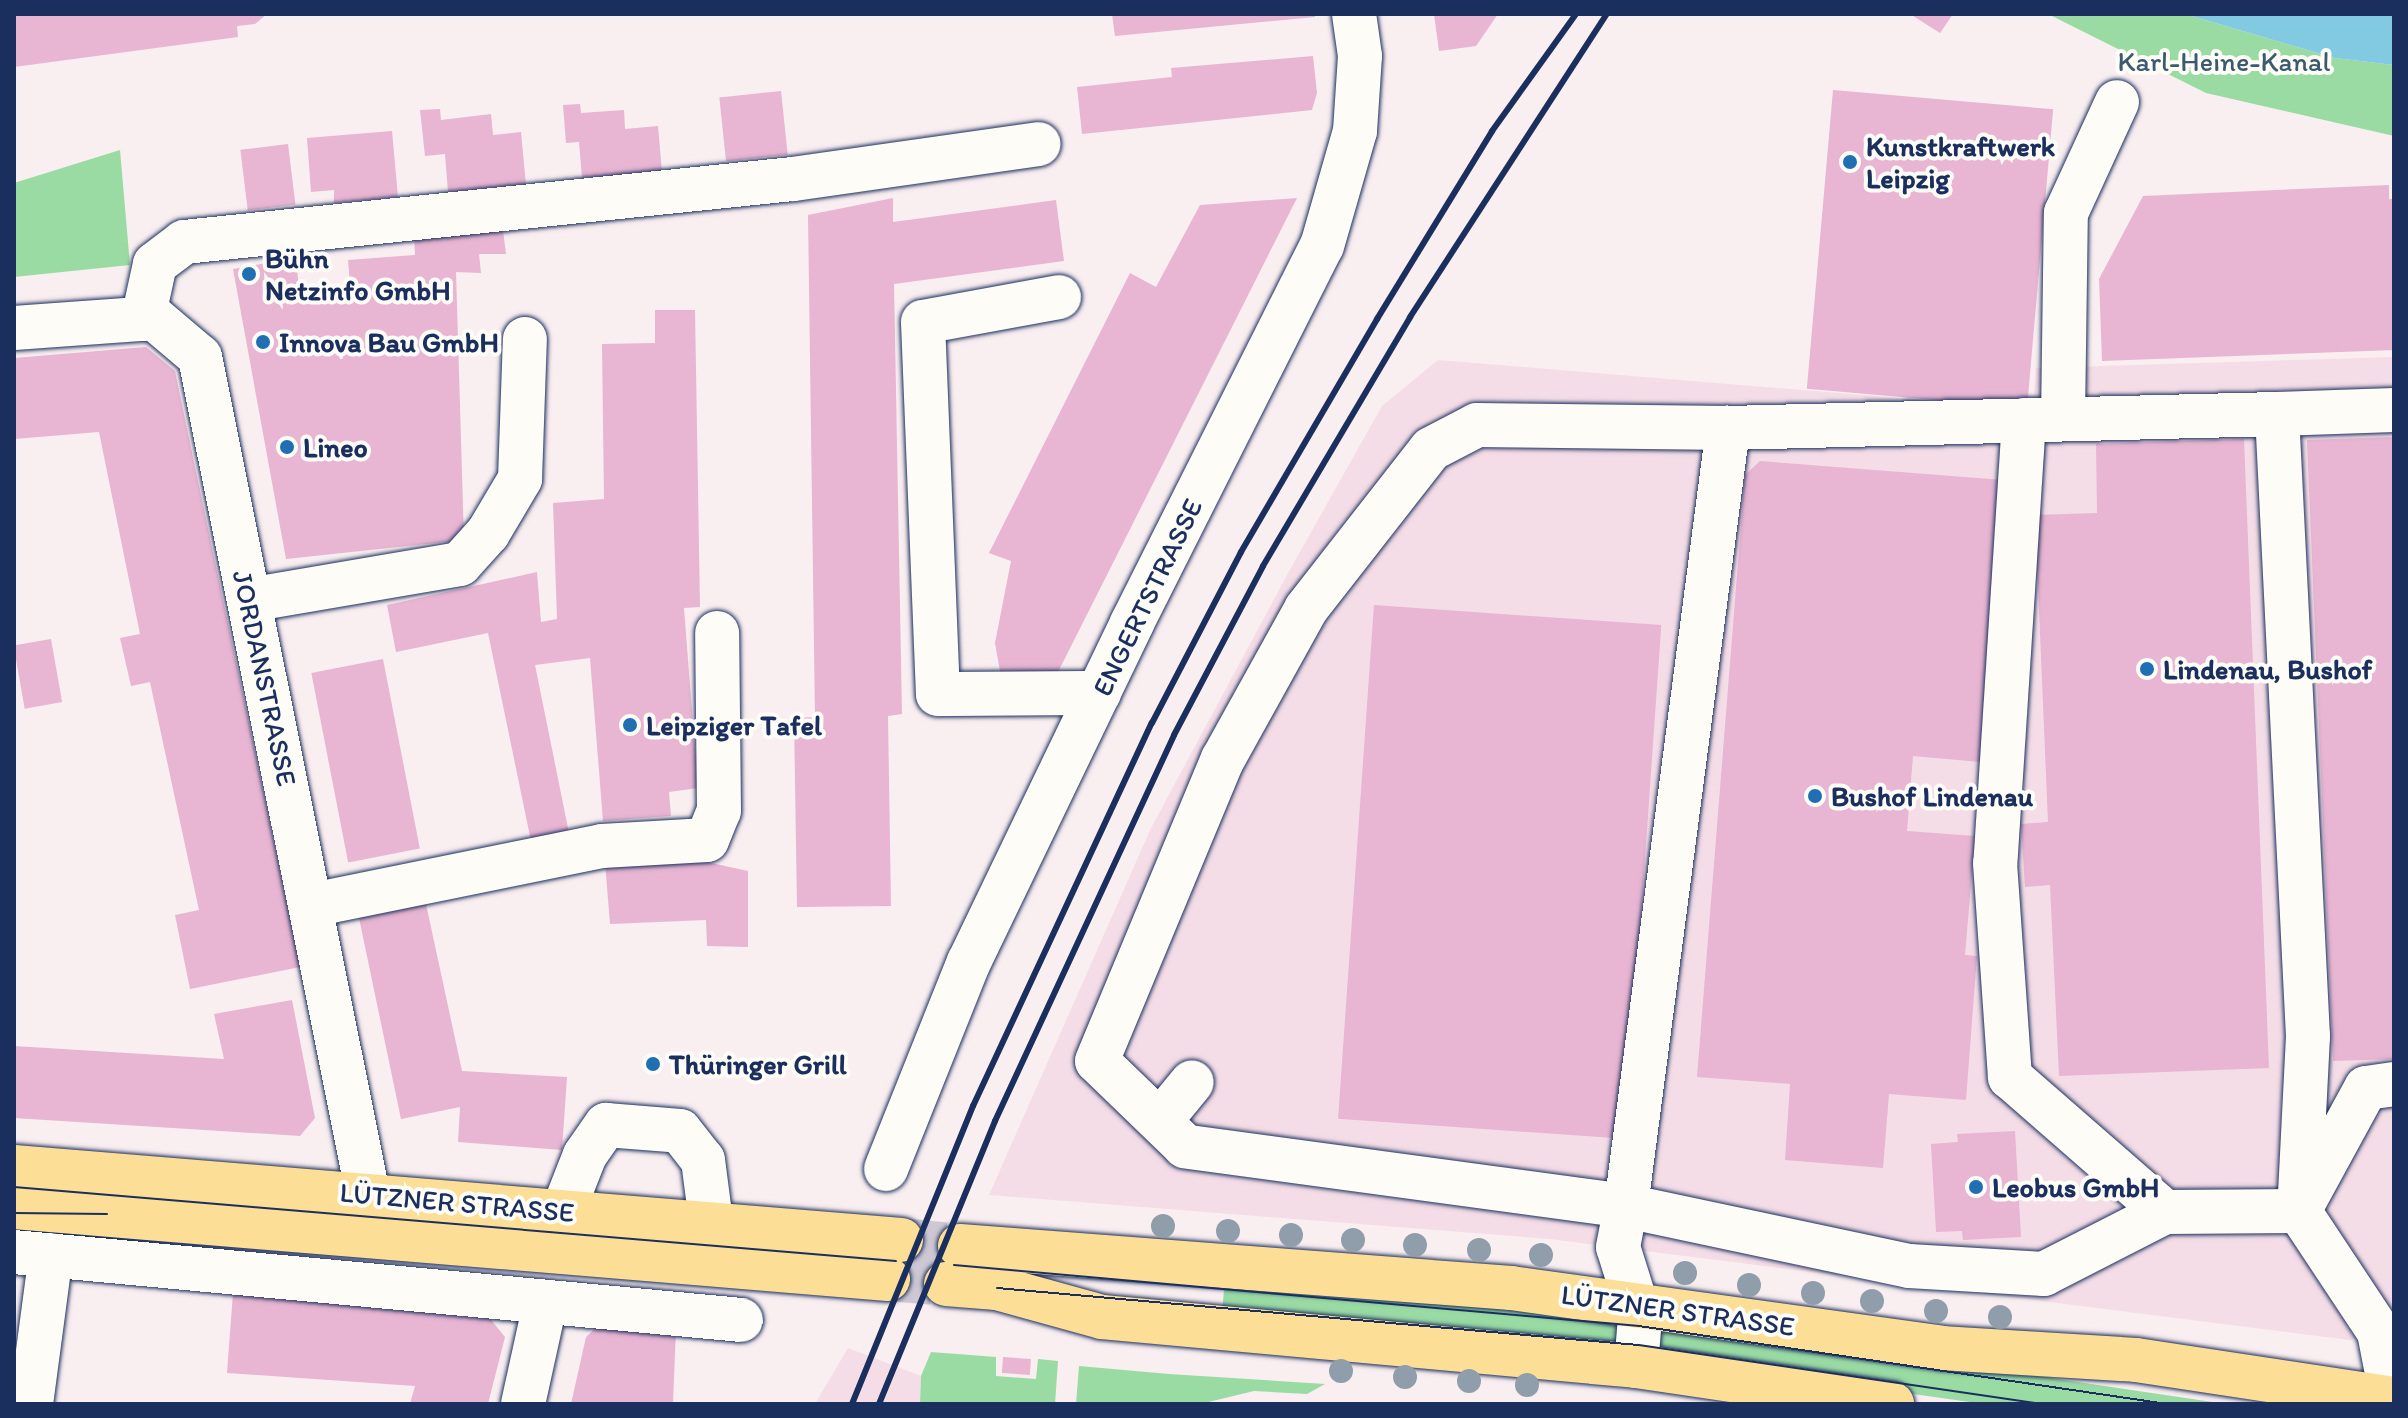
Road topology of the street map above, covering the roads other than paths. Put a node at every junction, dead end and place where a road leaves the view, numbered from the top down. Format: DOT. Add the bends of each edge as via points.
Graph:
graph roads {
  1 [pos="1354,14"];
  2 [pos="2117,102"];
  3 [pos="1039,144"];
  4 [pos="1059,297"];
  5 [pos="143,319"];
  6 [pos="14,328"];
  7 [pos="525,339"];
  8 [pos="2394,410"];
  9 [pos="2277,414"];
  10 [pos="2043,420"];
  11 [pos="1477,425"];
  12 [pos="1728,428"];
  13 [pos="1452,476"];
  14 [pos="249,600"];
  15 [pos="717,633"];
  16 [pos="1099,693"];
  17 [pos="312,905"];
  18 [pos="1192,1082"];
  19 [pos="2394,1084"];
  20 [pos="1160,1121"];
  21 [pos="14,1167"];
  22 [pos="886,1169"];
  23 [pos="368,1195"];
  24 [pos="1626,1206"];
  25 [pos="14,1207"];
  26 [pos="563,1211"];
  27 [pos="2299,1211"];
  28 [pos="2165,1212"];
  29 [pos="711,1222"];
  30 [pos="32,1253"];
  31 [pos="1635,1301"];
  32 [pos="545,1304"];
  33 [pos="741,1320"];
  34 [pos="1636,1366"];
  35 [pos="2393,1399"];
  36 [pos="31,1404"];
  37 [pos="523,1404"];
  38 [pos="1892,1404"];
  1 -- 16 [label="street, ENGERTSTRASSE" via="1360,56 1355,131 1322,246"];
  2 -- 10 [label="street" via="2066,213"];
  3 -- 5 [label="street" via="793,179 184,242 155,264"];
  4 -- 16 [label="street" via="923,322 938,694"];
  5 -- 6 [label="street"];
  5 -- 14 [label="street, JORDANSTRASSE" via="154,318 200,357"];
  7 -- 14 [label="street" via="520,479 488,533 460,564"];
  8 -- 9 [label="street"];
  9 -- 10 [label="street"];
  9 -- 27 [label="street" via="2308,1036"];
  10 -- 12 [label="street"];
  10 -- 28 [label="street" via="1995,863 2010,1077"];
  11 -- 12 [label="street"];
  11 -- 13 [label="street"];
  11 -- 20 [label="street" via="1431,449 1306,609 1223,759 1097,1061"];
  12 -- 24 [label="street"];
  14 -- 17 [label="street, JORDANSTRASSE"];
  15 -- 17 [label="street" via="719,811 707,840 602,846"];
  16 -- 22 [label="street, ENGERTSTRASSE" via="969,962"];
  17 -- 23 [label="street, JORDANSTRASSE"];
  18 -- 20 [label="street"];
  19 -- 27 [label="street" via="2366,1088"];
  20 -- 24 [label="street" via="1185,1146"];
  21 -- 23 [label="main road, LÜTZNER STRASSE"];
  23 -- 26 [label="main road, LÜTZNER STRASSE"];
  24 -- 28 [label="street" via="1909,1266 2044,1274"];
  24 -- 31 [label="street" via="1618,1247"];
  25 -- 29 [label="main road, LÜTZNER STRASSE" via="895,1259"];
  26 -- 29 [label="main road, LÜTZNER STRASSE"];
  26 -- 29 [label="street" via="585,1155 606,1125 680,1131 703,1160"];
  27 -- 28 [label="street"];
  27 -- 35 [label="street" via="2379,1332"];
  30 -- 32 [label="street" via="475,1293"];
  30 -- 36 [label="street"];
  31 -- 34 [label="street" via="1640,1317"];
  31 -- 34 [label="main road, LÜTZNER STRASSE" via="953,1265 997,1288 1102,1317"];
  31 -- 35 [label="main road, LÜTZNER STRASSE" via="1941,1348 2081,1353"];
  32 -- 33 [label="street"];
  32 -- 37 [label="street"];
  34 -- 38 [label="main road"];
}
